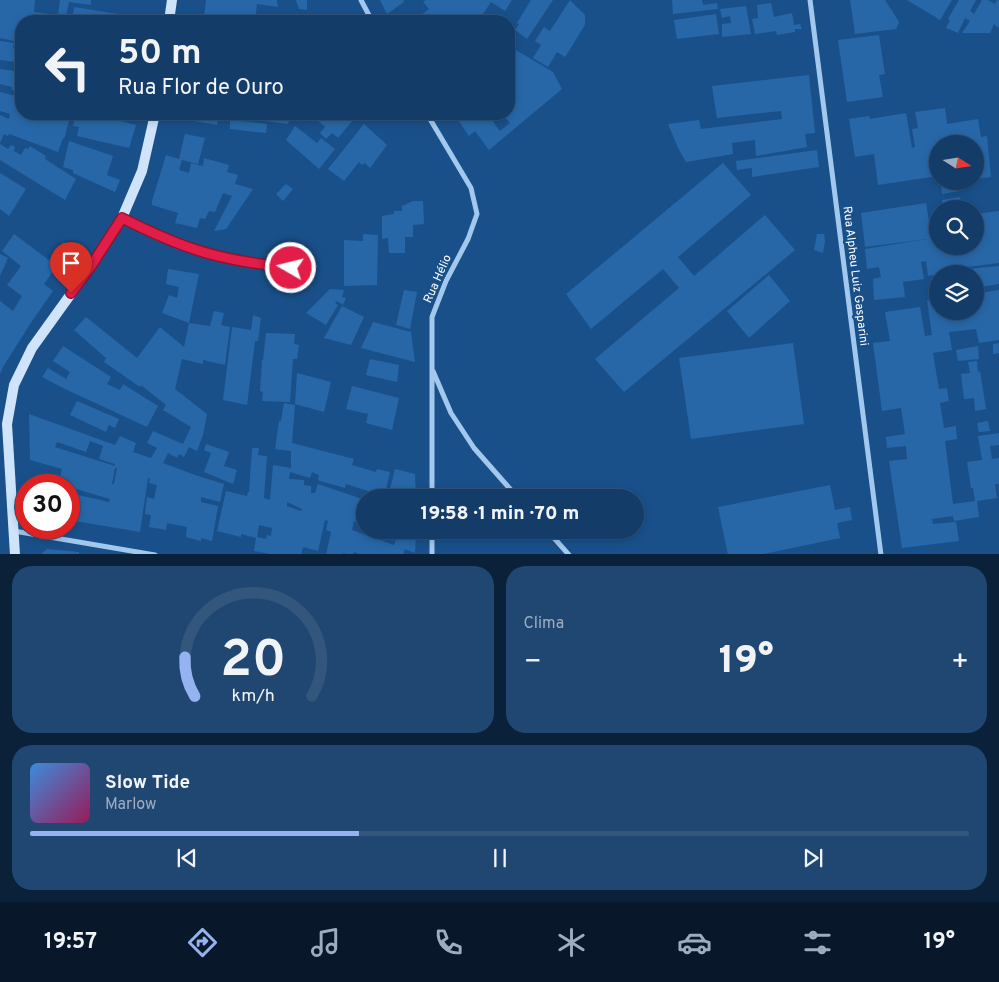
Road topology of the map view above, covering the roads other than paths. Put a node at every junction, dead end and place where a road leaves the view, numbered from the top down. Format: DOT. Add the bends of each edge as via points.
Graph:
graph roads {
  1 [pos="172,0"];
  2 [pos="361,0"];
  3 [pos="810,0"];
  4 [pos="170,15"];
  5 [pos="369,15"];
  6 [pos="154,120"];
  7 [pos="431,120"];
  8 [pos="122,218"];
  9 [pos="291,268"];
  10 [pos="432,368"];
  11 [pos="4,423"];
  12 [pos="432,489"];
  13 [pos="510,489"];
  14 [pos="14,531"];
  15 [pos="432,539"];
  16 [pos="555,539"];
  17 [pos="15,554"];
  18 [pos="155,554"];
  19 [pos="432,554"];
  20 [pos="569,554"];
  21 [pos="881,554"];
  1 -- 4 [label="street"];
  2 -- 5 [label="street"];
  3 -- 21 [label="street, Rua Alpheu Luiz Gasparini"];
  6 -- 8 [label="street" via="142,171"];
  7 -- 10 [label="street, Rua Hélio" via="471,188 477,214 432,317"];
  8 -- 9 [label="street" via="196,250"];
  8 -- 11 [label="street" via="32,348 14,385"];
  10 -- 12 [label="street, Rua Hélio"];
  10 -- 13 [label="street" via="450,413 474,448"];
  11 -- 14 [label="street"];
  14 -- 17 [label="street"];
  14 -- 18 [label="street"];
  15 -- 19 [label="street"];
  16 -- 20 [label="street"];
}
